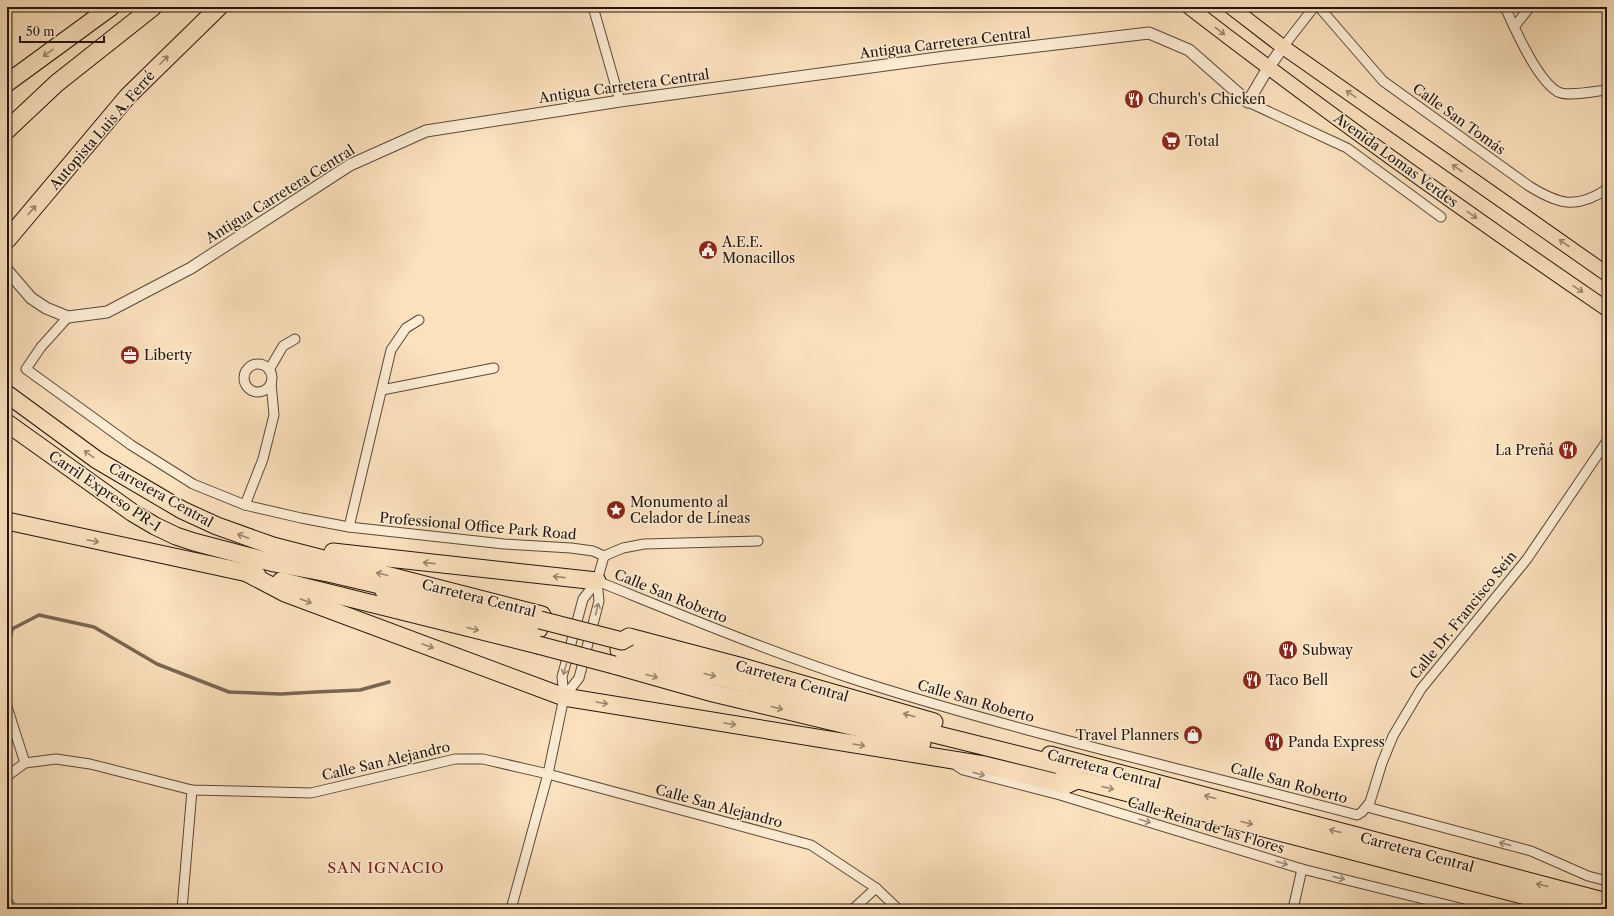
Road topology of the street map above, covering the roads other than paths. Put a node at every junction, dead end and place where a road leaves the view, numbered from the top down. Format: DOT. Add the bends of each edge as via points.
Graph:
graph roads {
  1 [pos="112,7"];
  2 [pos="154,7"];
  3 [pos="219,7"];
  4 [pos="593,7"];
  5 [pos="1189,7"];
  6 [pos="1231,7"];
  7 [pos="1314,7"];
  8 [pos="1319,7"];
  9 [pos="1504,7"];
  10 [pos="1530,7"];
  11 [pos="1514,27"];
  12 [pos="1283,47"];
  13 [pos="1268,68"];
  14 [pos="8,82"];
  15 [pos="1607,90"];
  16 [pos="620,101"];
  17 [pos="1248,102"];
  18 [pos="7,130"];
  19 [pos="1607,189"];
  20 [pos="1441,218"];
  21 [pos="7,240"];
  22 [pos="7,270"];
  23 [pos="1607,274"];
  24 [pos="1607,309"];
  25 [pos="68,316"];
  26 [pos="419,320"];
  27 [pos="295,339"];
  28 [pos="494,368"];
  29 [pos="269,370"];
  30 [pos="271,382"];
  31 [pos="382,390"];
  32 [pos="7,394"];
  33 [pos="7,423"];
  34 [pos="1607,441"];
  35 [pos="245,505"];
  36 [pos="7,521"];
  37 [pos="349,527"];
  38 [pos="7,531"];
  39 [pos="55,533"];
  40 [pos="758,541"];
  41 [pos="272,546"];
  42 [pos="604,556"];
  43 [pos="246,572"];
  44 [pos="597,581"];
  45 [pos="540,627"];
  46 [pos="620,651"];
  47 [pos="564,697"];
  48 [pos="7,707"];
  49 [pos="944,758"];
  50 [pos="25,763"];
  51 [pos="548,774"];
  52 [pos="7,776"];
  53 [pos="1077,780"];
  54 [pos="192,790"];
  55 [pos="1367,807"];
  56 [pos="1302,869"];
  57 [pos="1607,881"];
  58 [pos="876,888"];
  59 [pos="1568,891"];
  60 [pos="1607,893"];
  61 [pos="7,901"];
  62 [pos="1607,902"];
  63 [pos="12,909"];
  64 [pos="182,909"];
  65 [pos="511,909"];
  66 [pos="853,909"];
  67 [pos="898,909"];
  68 [pos="1293,909"];
  69 [pos="1464,909"];
  70 [pos="1576,909"];
  1 -- 14 [label="highway, one-way"];
  2 -- 18 [label="highway" via="57,83"];
  21 -- 3 [label="highway, Autopista Luis A. Ferré, one-way" via="128,96"];
  4 -- 16 [label="street"];
  5 -- 13 [label="main road, Avenida Lomas Verdes, one-way"];
  6 -- 12 [label="main road, Avenida Lomas Verdes"];
  7 -- 12 [label="street"];
  8 -- 19 [label="street, Calle San Tomás" via="1383,81 1528,186 1564,203 1596,197"];
  9 -- 11 [label="street"];
  10 -- 11 [label="street"];
  11 -- 15 [label="street" via="1540,76 1559,92 1572,94"];
  12 -- 13 [label="street"];
  23 -- 12 [label="main road, Avenida Lomas Verdes, one-way"];
  13 -- 17 [label="street"];
  13 -- 24 [label="main road, Avenida Lomas Verdes, one-way"];
  16 -- 17 [label="street, Antigua Carretera Central" via="945,57 1149,33 1189,50"];
  16 -- 25 [label="street, Antigua Carretera Central" via="426,131 350,165 191,268 107,312"];
  17 -- 20 [label="street" via="1347,148"];
  22 -- 25 [label="street, Antigua Carretera Central" via="31,298 46,308"];
  25 -- 35 [label="street, Professional Office Park Road" via="26,369 131,445 193,484"];
  26 -- 31 [label="street" via="406,328 391,350"];
  27 -- 29 [label="street" via="283,346"];
  28 -- 31 [label="street"];
  29 -- 30 [label="street"];
  29 -- 30 [label="street" via="262,365 253,365 246,371 244,380 248,388 257,392 266,390"];
  30 -- 35 [label="street" via="274,415 262,459"];
  31 -- 37 [label="street"];
  41 -- 32 [label="highway, Carretera Central, one-way" via="182,510 97,460"];
  33 -- 45 [label="highway, Carril Expreso PR-1" via="92,485 154,526 176,536 274,563 328,573"];
  34 -- 55 [label="street, Calle Dr. Francisco Seín" via="1527,559 1421,689 1393,736"];
  35 -- 37 [label="street, Professional Office Park Road"];
  36 -- 39 [label="highway, Carretera Central"];
  37 -- 42 [label="street, Professional Office Park Road" via="504,544 571,548 593,551"];
  38 -- 39 [label="highway"];
  39 -- 43 [label="highway, Carretera Central, one-way"];
  40 -- 42 [label="street" via="644,544 623,548"];
  44 -- 41 [label="highway, one-way"];
  45 -- 41 [label="highway, Carretera Central, one-way"];
  42 -- 44 [label="street, Calle San Roberto"];
  43 -- 45 [label="highway, Carretera Central, one-way"];
  43 -- 47 [label="highway, one-way" via="285,593"];
  47 -- 44 [label="street, Calle San Roberto, one-way" via="578,678 599,601"];
  44 -- 47 [label="street, Calle San Roberto, one-way" via="583,599 562,677"];
  44 -- 55 [label="street, Calle San Roberto" via="737,638 922,700 1014,727 1357,815"];
  45 -- 46 [label="highway, Carretera Central, bridge"];
  45 -- 46 [label="highway, Carretera Central"];
  46 -- 53 [label="highway, Carretera Central, one-way" via="713,693"];
  59 -- 46 [label="highway, Carretera Central, one-way" via="996,740 747,668"];
  47 -- 49 [label="highway, one-way"];
  47 -- 51 [label="street, Calle San Roberto"];
  48 -- 50 [label="street"];
  49 -- 53 [label="highway" via="1066,785"];
  49 -- 56 [label="street, Calle Reina de las Flores, one-way" via="963,770 1060,795"];
  50 -- 52 [label="street, Calle San Alejandro"];
  50 -- 54 [label="street, Calle San Alejandro" via="56,758"];
  51 -- 54 [label="street, Calle San Alejandro" via="483,759 455,759 311,793"];
  51 -- 58 [label="street, Calle San Alejandro" via="811,845"];
  51 -- 65 [label="street, Calle San Roberto"];
  53 -- 70 [label="highway, Carretera Central, one-way"];
  54 -- 64 [label="street"];
  57 -- 55 [label="street, one-way" via="1588,876 1531,851"];
  56 -- 68 [label="street"];
  56 -- 69 [label="street, Calle Reina de las Flores, one-way"];
  58 -- 66 [label="street"];
  58 -- 67 [label="street, Calle San Alejandro"];
  59 -- 60 [label="highway" via="1586,889"];
  59 -- 62 [label="highway, Carretera Central"];
  61 -- 63 [label="street"];
}
